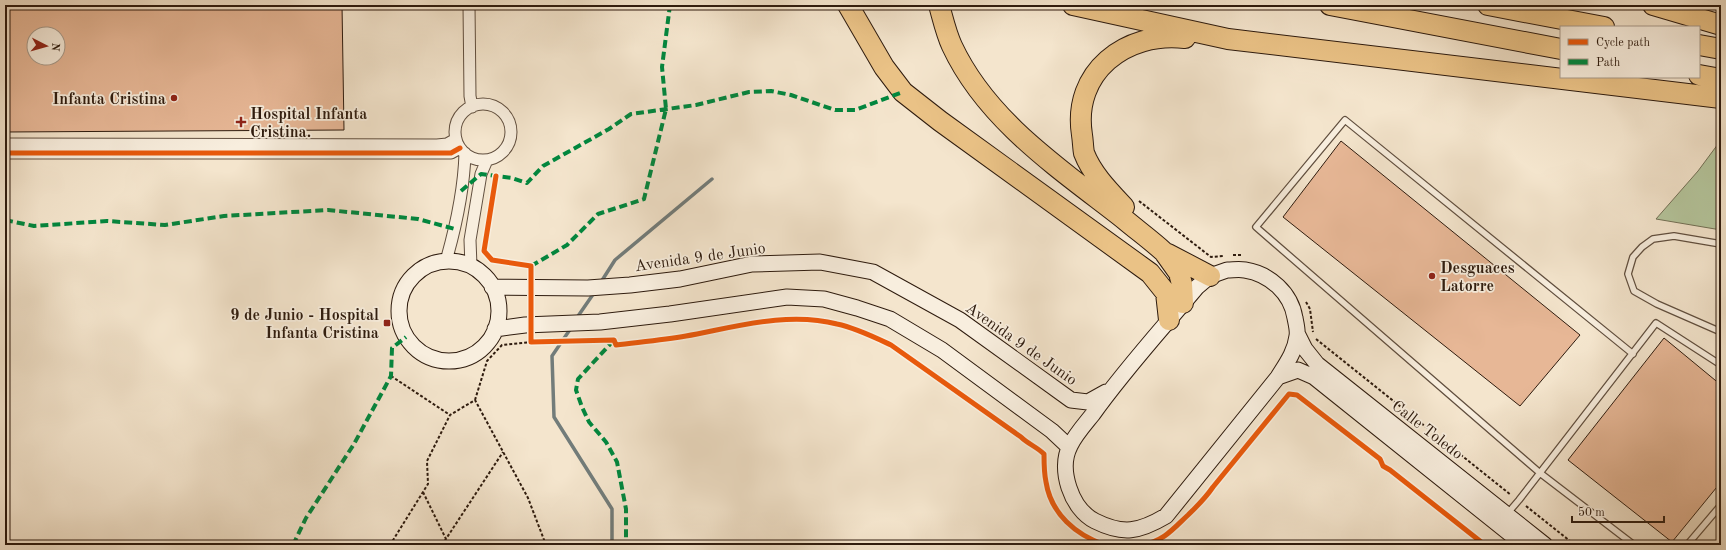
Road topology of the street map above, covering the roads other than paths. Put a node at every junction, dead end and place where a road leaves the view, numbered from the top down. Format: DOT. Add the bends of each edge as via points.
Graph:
graph roads {
  1 [pos="469,5"];
  2 [pos="848,5"];
  3 [pos="939,5"];
  4 [pos="1073,5"];
  5 [pos="1330,5"];
  6 [pos="1488,5"];
  7 [pos="1653,5"];
  8 [pos="1599,26"];
  9 [pos="1721,26"];
  10 [pos="1228,39"];
  11 [pos="1700,45"];
  12 [pos="1560,49"];
  13 [pos="1721,49"];
  14 [pos="1700,75"];
  15 [pos="1721,79"];
  16 [pos="1721,98"];
  17 [pos="472,107"];
  18 [pos="5,144"];
  19 [pos="460,147"];
  20 [pos="5,153"];
  21 [pos="487,160"];
  22 [pos="1721,244"];
  23 [pos="1161,249"];
  24 [pos="446,261"];
  25 [pos="471,266"];
  26 [pos="1210,276"];
  27 [pos="492,287"];
  28 [pos="1184,303"];
  29 [pos="1169,320"];
  30 [pos="495,329"];
  31 [pos="1721,332"];
  32 [pos="1298,335"];
  33 [pos="1633,354"];
  34 [pos="1721,365"];
  35 [pos="1278,378"];
  36 [pos="1110,390"];
  37 [pos="1069,447"];
  38 [pos="1540,473"];
  39 [pos="1721,505"];
  40 [pos="1507,514"];
  41 [pos="1524,545"];
  42 [pos="1545,545"];
  43 [pos="1634,545"];
  44 [pos="1687,545"];
  1 -- 17 [label="street"];
  2 -- 29 [label="highway" via="884,67 903,92 1150,273 1166,293"];
  3 -- 23 [label="highway" via="951,45 963,68 999,115 1036,149"];
  4 -- 10 [label="highway"];
  5 -- 12 [label="highway"];
  6 -- 8 [label="highway"];
  7 -- 9 [label="highway"];
  10 -- 16 [label="highway"];
  10 -- 23 [label="highway" via="1204,41 1169,36 1142,41 1117,52 1097,70 1083,98 1080,124 1084,153 1100,180"];
  11 -- 13 [label="highway"];
  14 -- 15 [label="highway"];
  17 -- 19 [label="street" via="464,112 455,129"];
  17 -- 21 [label="street" via="480,104 493,106 509,120 511,133 508,146 499,156"];
  18 -- 19 [label="street" via="447,144"];
  19 -- 20 [label="street" via="450,153"];
  19 -- 21 [label="street" via="471,158"];
  19 -- 24 [label="street" via="464,170 455,229"];
  21 -- 25 [label="street" via="481,174 470,240"];
  22 -- 31 [label="lane" via="1674,236 1652,239 1633,257 1628,274 1634,291"];
  23 -- 26 [label="highway"];
  23 -- 28 [label="highway" via="1179,273"];
  24 -- 25 [label="main road"];
  24 -- 30 [label="main road" via="432,263 420,270 410,279 403,291 399,304 399,318 406,337 416,349 430,357 445,361 461,359 475,353 487,343"];
  25 -- 27 [label="main road" via="487,278"];
  26 -- 28 [label="main road"];
  26 -- 32 [label="main road" via="1227,270 1244,270 1260,274 1275,283 1287,296 1294,311"];
  27 -- 30 [label="main road" via="497,299 498,313"];
  27 -- 36 [label="main road, Avenida 9 de Junio" via="588,288 680,279 752,264 820,262 873,272 960,320 1071,400 1088,402"];
  28 -- 29 [label="main road"];
  29 -- 36 [label="main road"];
  30 -- 37 [label="main road" via="670,314 788,297 830,301 890,319 960,364 1052,431"];
  32 -- 35 [label="main road" via="1291,356"];
  32 -- 40 [label="main road, Calle Toledo" via="1317,364"];
  33 -- 34 [label="lane" via="1656,323"];
  33 -- 38 [label="lane"];
  33 -- 38 [label="lane" via="1345,120 1256,227"];
  35 -- 37 [label="main road" via="1166,516 1148,526 1129,530 1109,528 1091,519 1077,504 1068,486 1065,467"];
  35 -- 41 [label="main road, Calle Toledo" via="1298,370 1314,377"];
  36 -- 37 [label="main road"];
  38 -- 40 [label="lane"];
  38 -- 43 [label="lane"];
  39 -- 44 [label="lane"];
  40 -- 42 [label="main road, Calle Toledo"];
}
